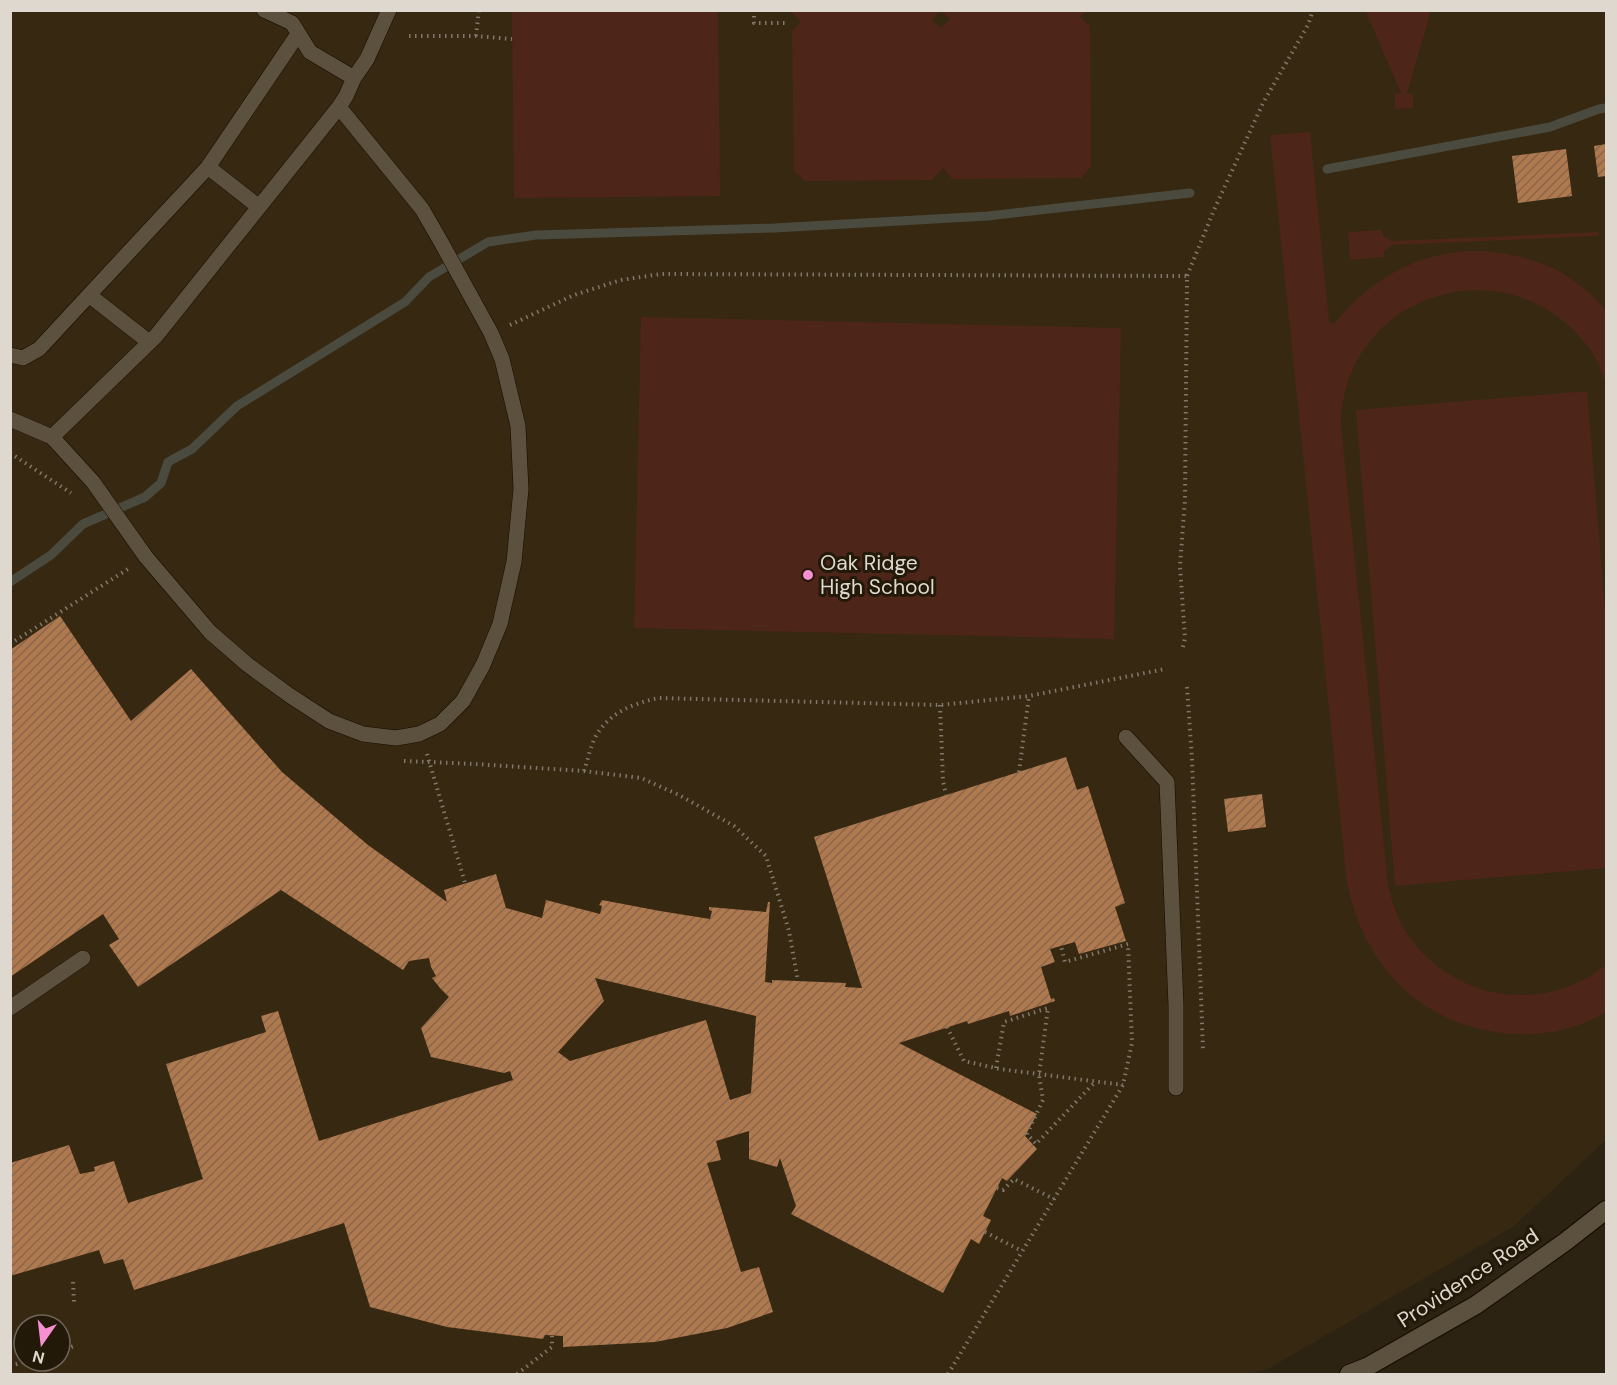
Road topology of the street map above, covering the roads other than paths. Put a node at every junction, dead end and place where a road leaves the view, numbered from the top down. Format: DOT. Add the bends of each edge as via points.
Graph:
graph roads {
  1 [pos="264,10"];
  2 [pos="389,10"];
  3 [pos="298,34"];
  4 [pos="354,78"];
  5 [pos="339,107"];
  6 [pos="208,167"];
  7 [pos="259,207"];
  8 [pos="89,295"];
  9 [pos="149,342"];
  10 [pos="16,356"];
  11 [pos="10,419"];
  12 [pos="52,437"];
  13 [pos="1126,736"];
  14 [pos="83,958"];
  15 [pos="10,1008"];
  16 [pos="1176,1088"];
  17 [pos="1606,1210"];
  18 [pos="1369,1371"];
  19 [pos="1349,1374"];
  1 -- 3 [label="lane" via="292,23"];
  2 -- 4 [label="lane"];
  3 -- 4 [label="lane" via="310,52"];
  3 -- 6 [label="lane"];
  4 -- 5 [label="lane"];
  5 -- 7 [label="lane"];
  5 -- 12 [label="lane" via="422,209 441,242 502,359 518,426 521,489 514,562 500,624 463,701 440,724 419,734 396,738 363,734 329,721 289,695 210,632 146,557 93,482"];
  6 -- 7 [label="lane"];
  6 -- 8 [label="lane"];
  7 -- 9 [label="lane"];
  8 -- 9 [label="lane"];
  8 -- 10 [label="lane" via="39,349"];
  9 -- 12 [label="lane"];
  11 -- 12 [label="lane"];
  13 -- 16 [label="lane" via="1167,782"];
  14 -- 15 [label="lane"];
  17 -- 18 [label="street, Providence Road" via="1476,1305"];
  18 -- 19 [label="street, Providence Road"];
}
